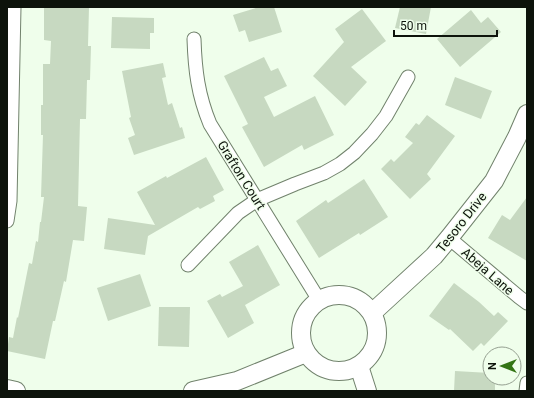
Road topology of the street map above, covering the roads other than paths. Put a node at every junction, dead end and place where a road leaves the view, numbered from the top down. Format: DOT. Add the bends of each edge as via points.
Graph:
graph roads {
  1 [pos="14,7"];
  2 [pos="194,39"];
  3 [pos="10,49"];
  4 [pos="408,77"];
  5 [pos="526,121"];
  6 [pos="257,200"];
  7 [pos="7,221"];
  8 [pos="449,238"];
  9 [pos="188,265"];
  10 [pos="319,300"];
  11 [pos="527,303"];
  12 [pos="372,312"];
  13 [pos="306,353"];
  14 [pos="359,366"];
  15 [pos="527,383"];
  16 [pos="240,386"];
  17 [pos="7,389"];
  18 [pos="16,391"];
  19 [pos="193,391"];
  20 [pos="367,391"];
  21 [pos="526,391"];
  1 -- 3 [label="street"];
  2 -- 6 [label="street, Grafton Court" via="194,63 203,107 210,124"];
  3 -- 7 [label="street" via="10,201"];
  4 -- 6 [label="street" via="386,116 354,153 324,173"];
  5 -- 8 [label="street, Tesoro Drive" via="494,181"];
  6 -- 9 [label="street" via="238,213"];
  6 -- 10 [label="street, Grafton Court"];
  8 -- 11 [label="street, Abeja Lane"];
  8 -- 12 [label="street, Tesoro Drive" via="434,256"];
  10 -- 12 [label="street" via="334,294 348,295 362,302"];
  10 -- 13 [label="street" via="307,311 302,324 301,340"];
  12 -- 14 [label="street" via="377,325 377,342 370,357"];
  13 -- 14 [label="street" via="315,364 330,371 345,372"];
  13 -- 16 [label="street"];
  14 -- 20 [label="street"];
  15 -- 21 [label="street"];
  16 -- 19 [label="street"];
  17 -- 18 [label="street"];
}
